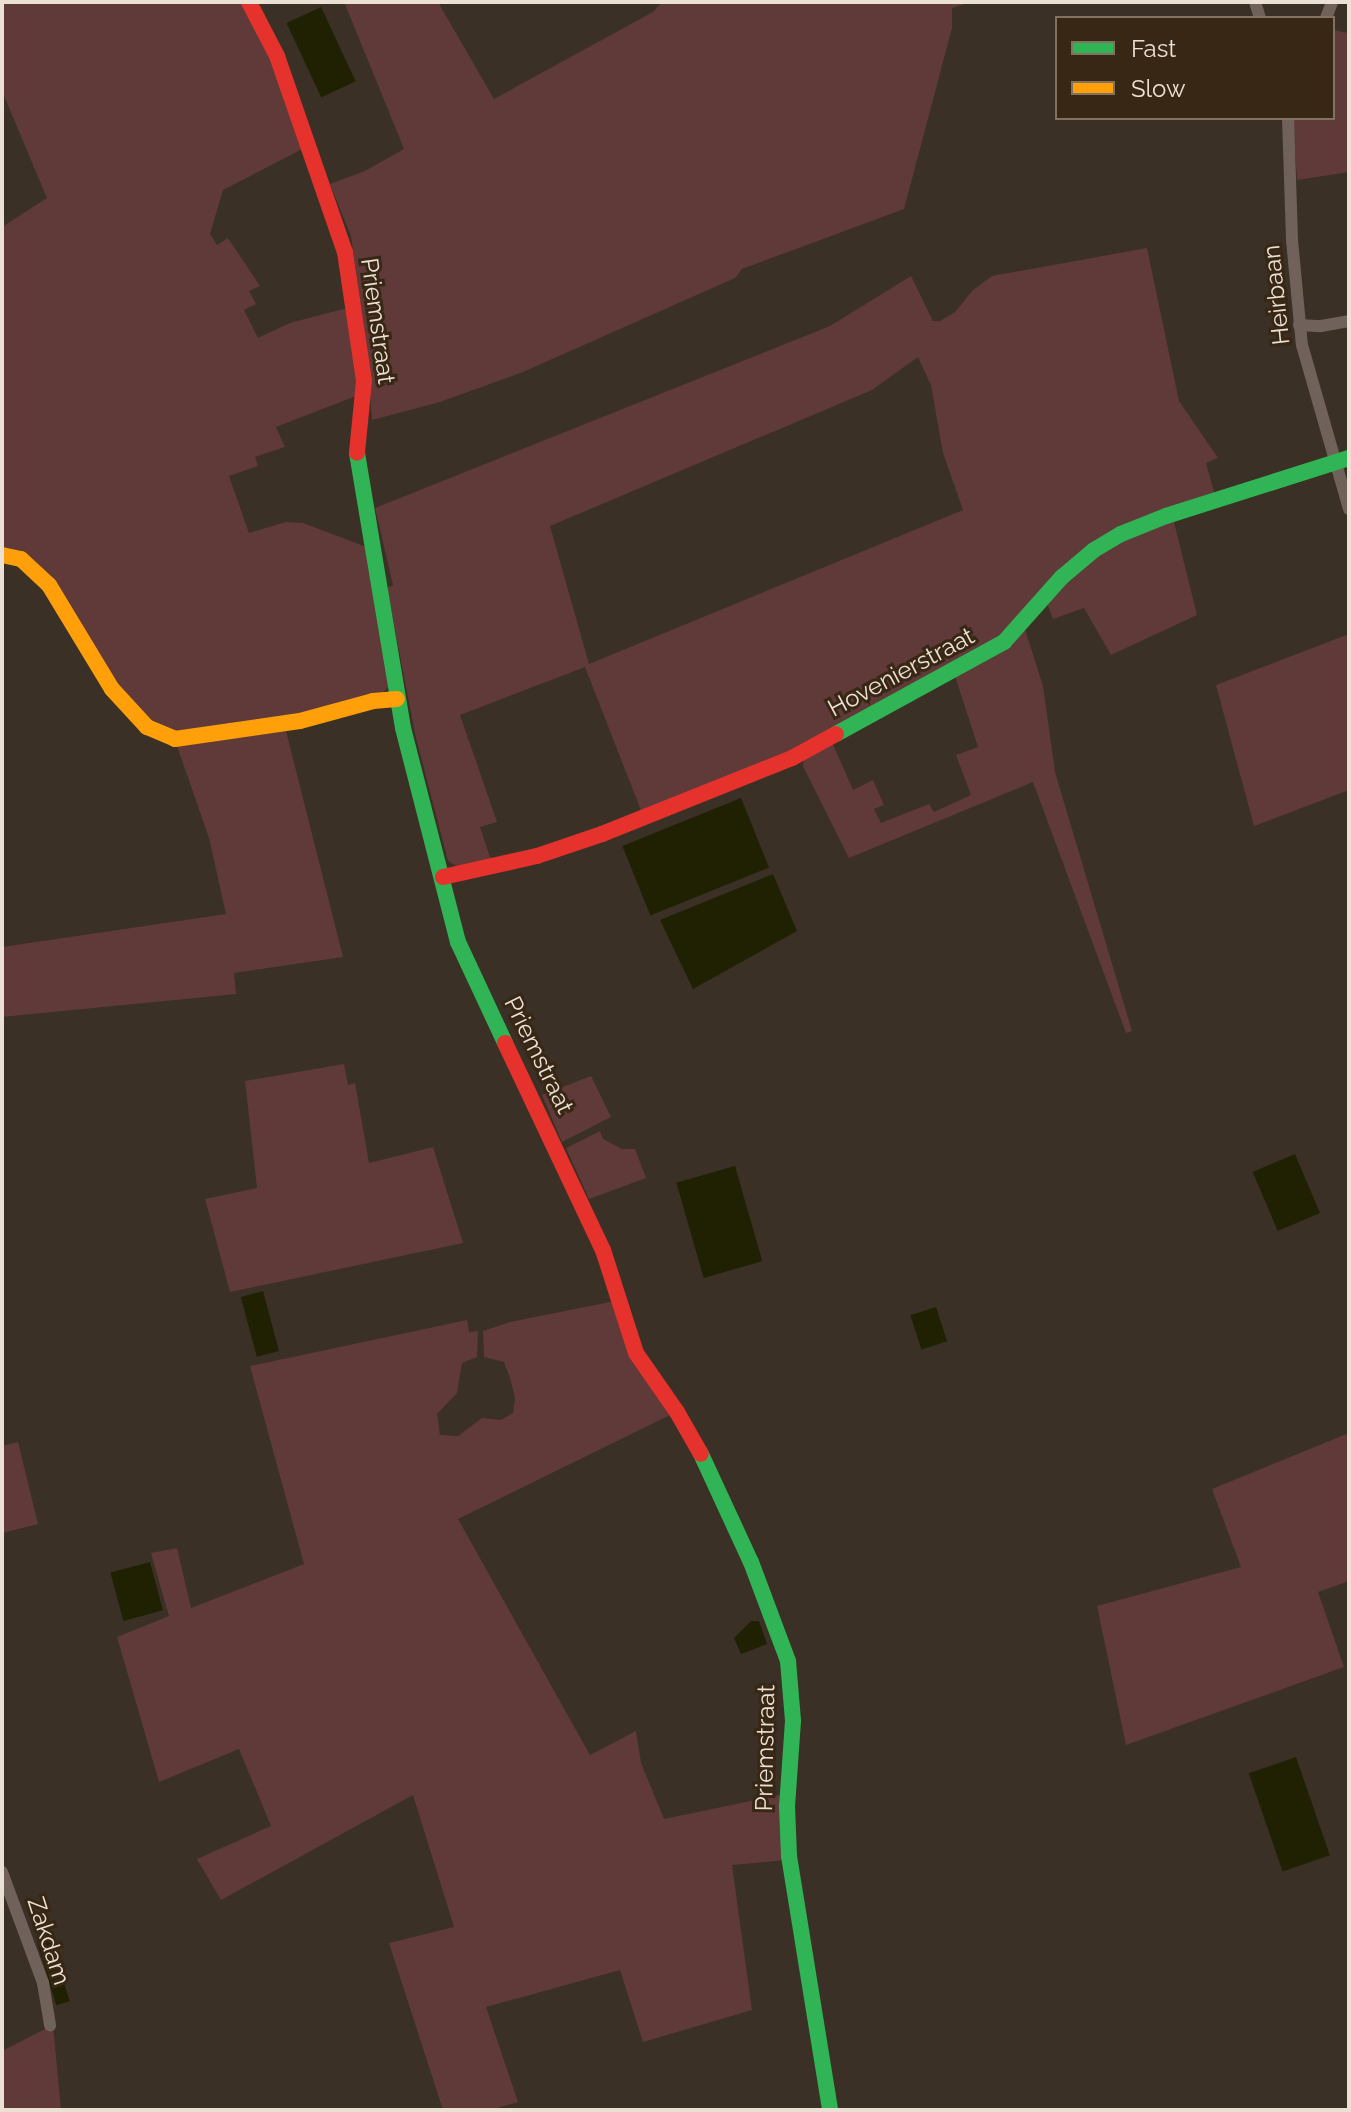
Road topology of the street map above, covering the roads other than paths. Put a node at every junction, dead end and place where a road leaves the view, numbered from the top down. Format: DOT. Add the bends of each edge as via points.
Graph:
graph roads {
  1 [pos="249,2"];
  2 [pos="1288,120"];
  3 [pos="1349,321"];
  4 [pos="1299,325"];
  5 [pos="1342,460"];
  6 [pos="1349,509"];
  7 [pos="2,555"];
  8 [pos="397,699"];
  9 [pos="443,877"];
  10 [pos="2,1872"];
  11 [pos="50,2025"];
  12 [pos="830,2110"];
  1 -- 8 [label="street, Priemstraat" via="277,56 345,252 364,381 356,458"];
  2 -- 4 [label="street, Heirbaan"];
  3 -- 4 [label="street"];
  4 -- 5 [label="street, Heirbaan" via="1309,374"];
  5 -- 6 [label="street, Heirbaan"];
  5 -- 9 [label="street, Hovenierstraat" via="1121,534 1062,577 1004,642 792,758 589,838 496,867"];
  7 -- 8 [label="street" via="21,559 49,585 112,689 147,727 175,739 300,721"];
  8 -- 9 [label="street, Priemstraat"];
  9 -- 12 [label="street, Priemstraat" via="458,942 598,1239 636,1353 700,1453 751,1562 788,1661 793,1721 789,1856"];
  10 -- 11 [label="street, Zakdam" via="43,1983"];
}
